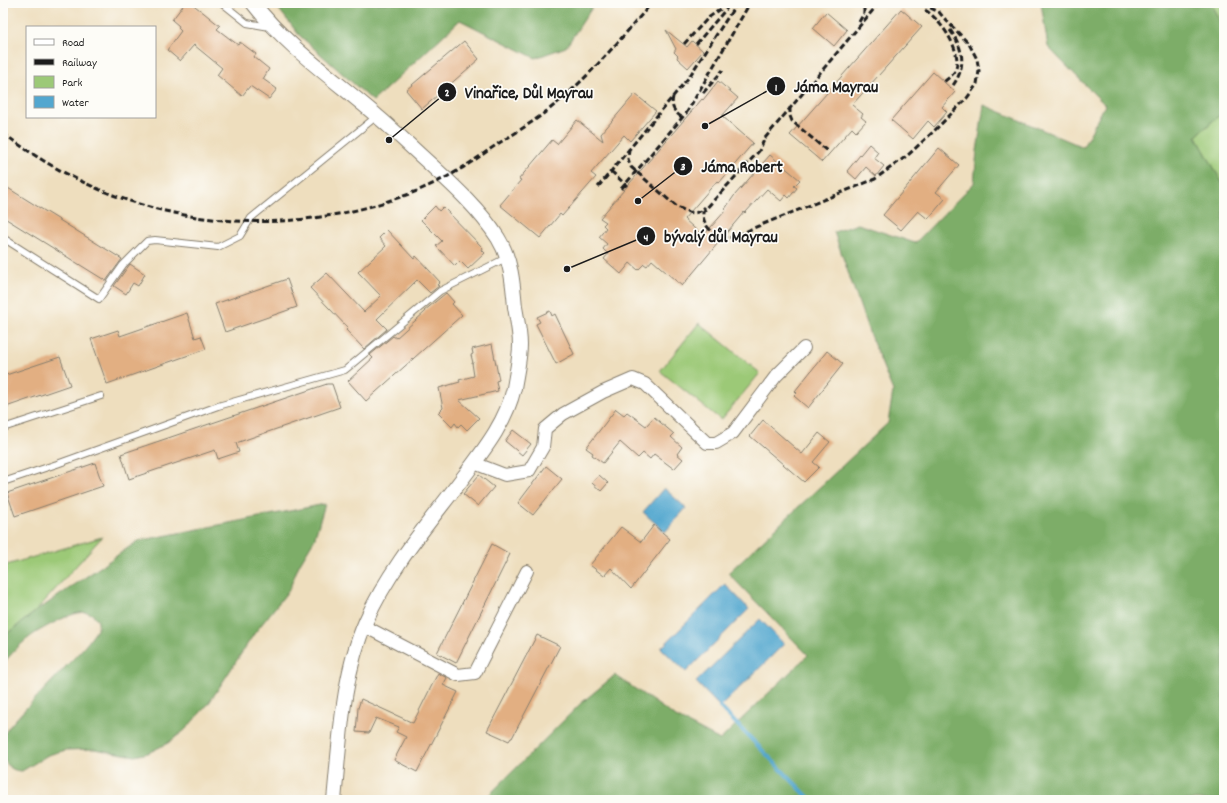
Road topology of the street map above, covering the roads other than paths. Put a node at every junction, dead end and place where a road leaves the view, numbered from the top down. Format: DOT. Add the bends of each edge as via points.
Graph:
graph roads {
  1 [pos="222,3"];
  2 [pos="253,3"];
  3 [pos="274,27"];
  4 [pos="377,116"];
  5 [pos="3,238"];
  6 [pos="508,258"];
  7 [pos="804,348"];
  8 [pos="101,396"];
  9 [pos="3,428"];
  10 [pos="474,463"];
  11 [pos="3,482"];
  12 [pos="527,571"];
  13 [pos="364,626"];
  14 [pos="334,800"];
  1 -- 3 [label="lane" via="247,23"];
  2 -- 3 [label="street"];
  3 -- 4 [label="street"];
  4 -- 5 [label="lane" via="251,218 240,236 218,247 147,241 123,265 99,299"];
  4 -- 6 [label="street" via="482,215"];
  6 -- 10 [label="street" via="520,346 513,389 502,419 485,450"];
  6 -- 11 [label="lane" via="440,291 345,370 218,406"];
  7 -- 10 [label="street" via="776,376 733,433 716,444 707,443 645,384 632,379 563,414 545,429 542,447 529,471 505,475"];
  8 -- 9 [label="lane"];
  10 -- 13 [label="street" via="395,569 379,593"];
  12 -- 13 [label="street" via="475,673 458,675"];
  13 -- 14 [label="street" via="353,660 342,718"];
}
